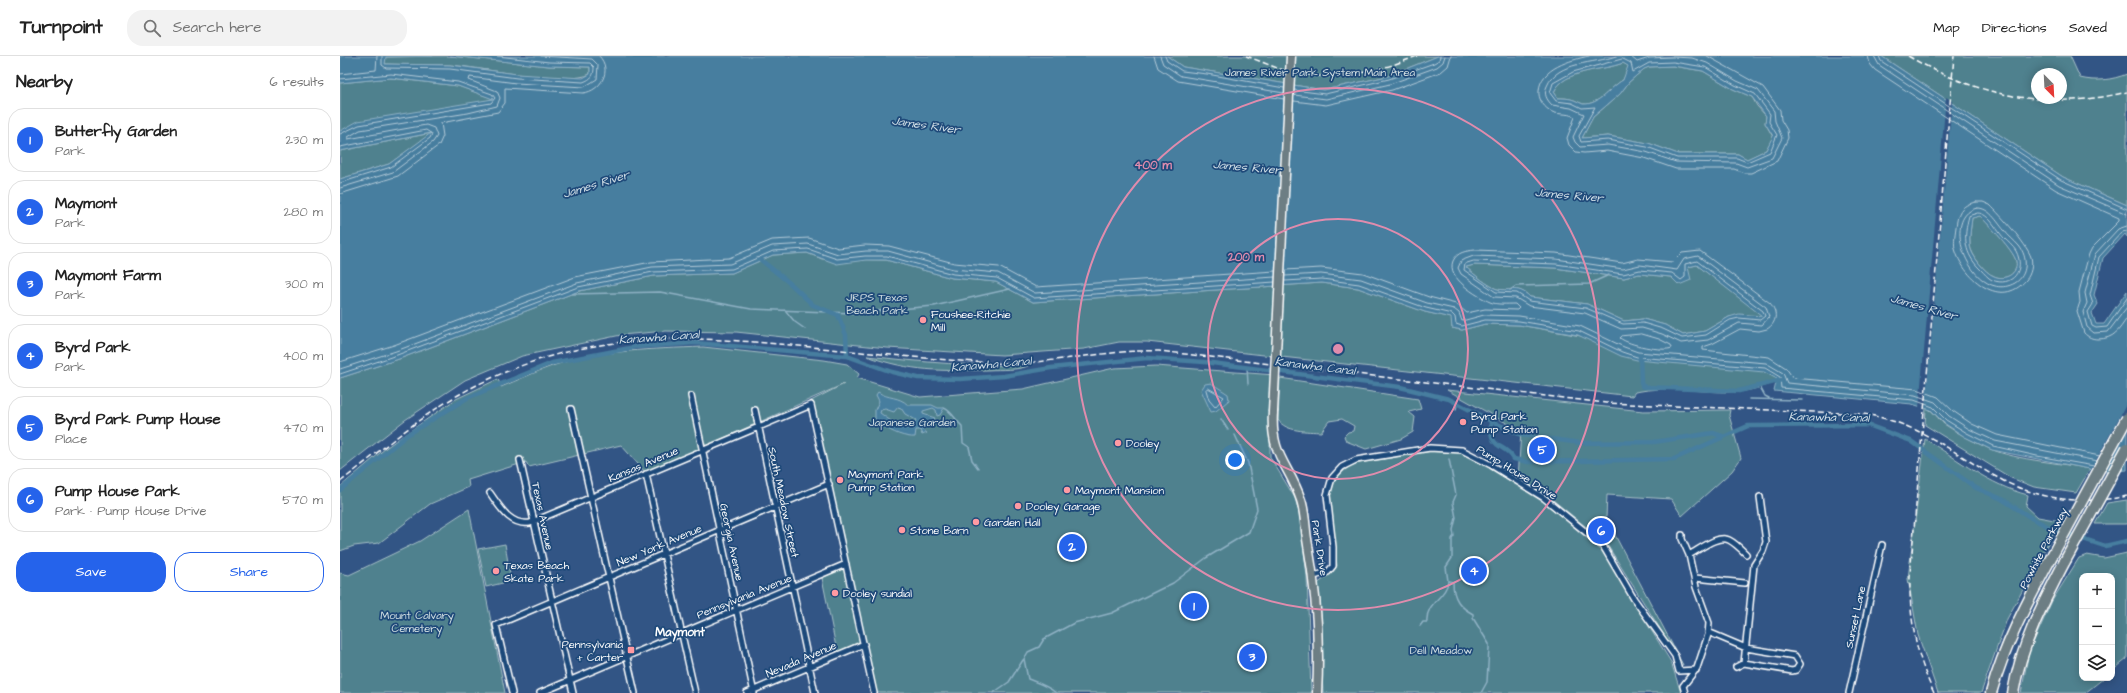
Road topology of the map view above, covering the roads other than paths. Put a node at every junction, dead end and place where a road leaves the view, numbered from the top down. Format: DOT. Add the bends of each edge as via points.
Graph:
graph roads {
  1 [pos="1291,56"];
  2 [pos="691,396"];
  3 [pos="571,409"];
  4 [pos="755,410"];
  5 [pos="2127,418"];
  6 [pos="758,426"];
  7 [pos="2127,448"];
  8 [pos="702,450"];
  9 [pos="520,460"];
  10 [pos="646,474"];
  11 [pos="829,484"];
  12 [pos="490,493"];
  13 [pos="590,496"];
  14 [pos="1760,497"];
  15 [pos="775,507"];
  16 [pos="534,521"];
  17 [pos="720,530"];
  18 [pos="1682,535"];
  19 [pos="1882,545"];
  20 [pos="664,554"];
  21 [pos="1746,554"];
  22 [pos="1689,555"];
  23 [pos="846,564"];
  24 [pos="1314,576"];
  25 [pos="608,578"];
  26 [pos="1695,578"];
  27 [pos="1745,583"];
  28 [pos="792,588"];
  29 [pos="552,601"];
  30 [pos="736,610"];
  31 [pos="2038,612"];
  32 [pos="1708,632"];
  33 [pos="682,633"];
  34 [pos="864,644"];
  35 [pos="1746,648"];
  36 [pos="626,656"];
  37 [pos="1744,663"];
  38 [pos="809,667"];
  39 [pos="1736,667"];
  40 [pos="1696,670"];
  41 [pos="570,680"];
  42 [pos="754,692"];
  43 [pos="512,693"];
  44 [pos="540,693"];
  45 [pos="573,693"];
  46 [pos="635,693"];
  47 [pos="695,693"];
  48 [pos="747,693"];
  49 [pos="815,693"];
  50 [pos="874,693"];
  51 [pos="1317,693"];
  52 [pos="1685,693"];
  53 [pos="1849,693"];
  54 [pos="1991,693"];
  55 [pos="2008,693"];
  56 [pos="2013,693"];
  1 -- 24 [label="main road, Park Drive, bridge" via="1273,440 1301,501"];
  2 -- 8 [label="street, Georgia Avenue"];
  3 -- 13 [label="street"];
  4 -- 6 [label="street, South Meadow Street"];
  5 -- 54 [label="highway, Powhite Parkway, bridge" via="2014,629"];
  6 -- 8 [label="street, Kansas Avenue"];
  6 -- 11 [label="street, Kansas Avenue" via="809,405 813,407"];
  6 -- 15 [label="street, South Meadow Street"];
  7 -- 31 [label="highway, bridge"];
  8 -- 10 [label="street, Kansas Avenue"];
  8 -- 17 [label="street, Georgia Avenue"];
  9 -- 16 [label="street, Texas Avenue"];
  10 -- 13 [label="street, Kansas Avenue"];
  10 -- 20 [label="street"];
  11 -- 15 [label="street, New York Avenue"];
  11 -- 23 [label="street"];
  12 -- 16 [label="street, Kansas Avenue" via="513,520 525,524"];
  13 -- 16 [label="street, Kansas Avenue"];
  13 -- 25 [label="street"];
  14 -- 35 [label="street" via="1766,536 1765,546 1754,565"];
  15 -- 17 [label="street, New York Avenue"];
  15 -- 28 [label="street, South Meadow Street"];
  16 -- 29 [label="street, Texas Avenue"];
  17 -- 20 [label="street, New York Avenue"];
  17 -- 30 [label="street, Georgia Avenue"];
  18 -- 22 [label="street"];
  19 -- 53 [label="street, Sunset Lane"];
  20 -- 25 [label="street, New York Avenue"];
  20 -- 33 [label="street"];
  21 -- 22 [label="street" via="1724,538"];
  22 -- 26 [label="street"];
  23 -- 28 [label="street, Pennsylvania Avenue"];
  23 -- 34 [label="street"];
  24 -- 40 [label="street, Pump House Drive" via="1328,572 1334,562 1327,495 1332,478 1342,467 1356,460 1430,448 1462,450 1492,465 1544,498 1603,546 1634,599 1675,656 1679,671"];
  24 -- 51 [label="main road, Park Drive" via="1319,671"];
  25 -- 29 [label="street, New York Avenue"];
  25 -- 36 [label="street"];
  26 -- 27 [label="street"];
  26 -- 32 [label="street" via="1708,617"];
  28 -- 30 [label="street, Pennsylvania Avenue"];
  28 -- 38 [label="street, South Meadow Street"];
  29 -- 41 [label="street, Texas Avenue"];
  29 -- 43 [label="street, New York Avenue" via="496,625"];
  30 -- 33 [label="street, Pennsylvania Avenue"];
  30 -- 42 [label="street, Georgia Avenue"];
  31 -- 55 [label="highway" via="2020,645 2010,674"];
  31 -- 56 [label="highway" via="2020,663"];
  32 -- 35 [label="street"];
  32 -- 40 [label="street"];
  33 -- 36 [label="street, Pennsylvania Avenue"];
  33 -- 47 [label="street"];
  34 -- 38 [label="street, Nevada Avenue"];
  34 -- 50 [label="street"];
  35 -- 37 [label="street"];
  35 -- 37 [label="street" via="1795,656 1800,664 1792,671"];
  36 -- 41 [label="street, Pennsylvania Avenue"];
  36 -- 46 [label="street"];
  37 -- 39 [label="street"];
  38 -- 42 [label="street, Nevada Avenue"];
  38 -- 49 [label="street, South Meadow Street"];
  40 -- 52 [label="street" via="1683,686"];
  41 -- 44 [label="street, Pennsylvania Avenue"];
  41 -- 45 [label="street, Texas Avenue"];
  42 -- 48 [label="street, Nevada Avenue"];
}
